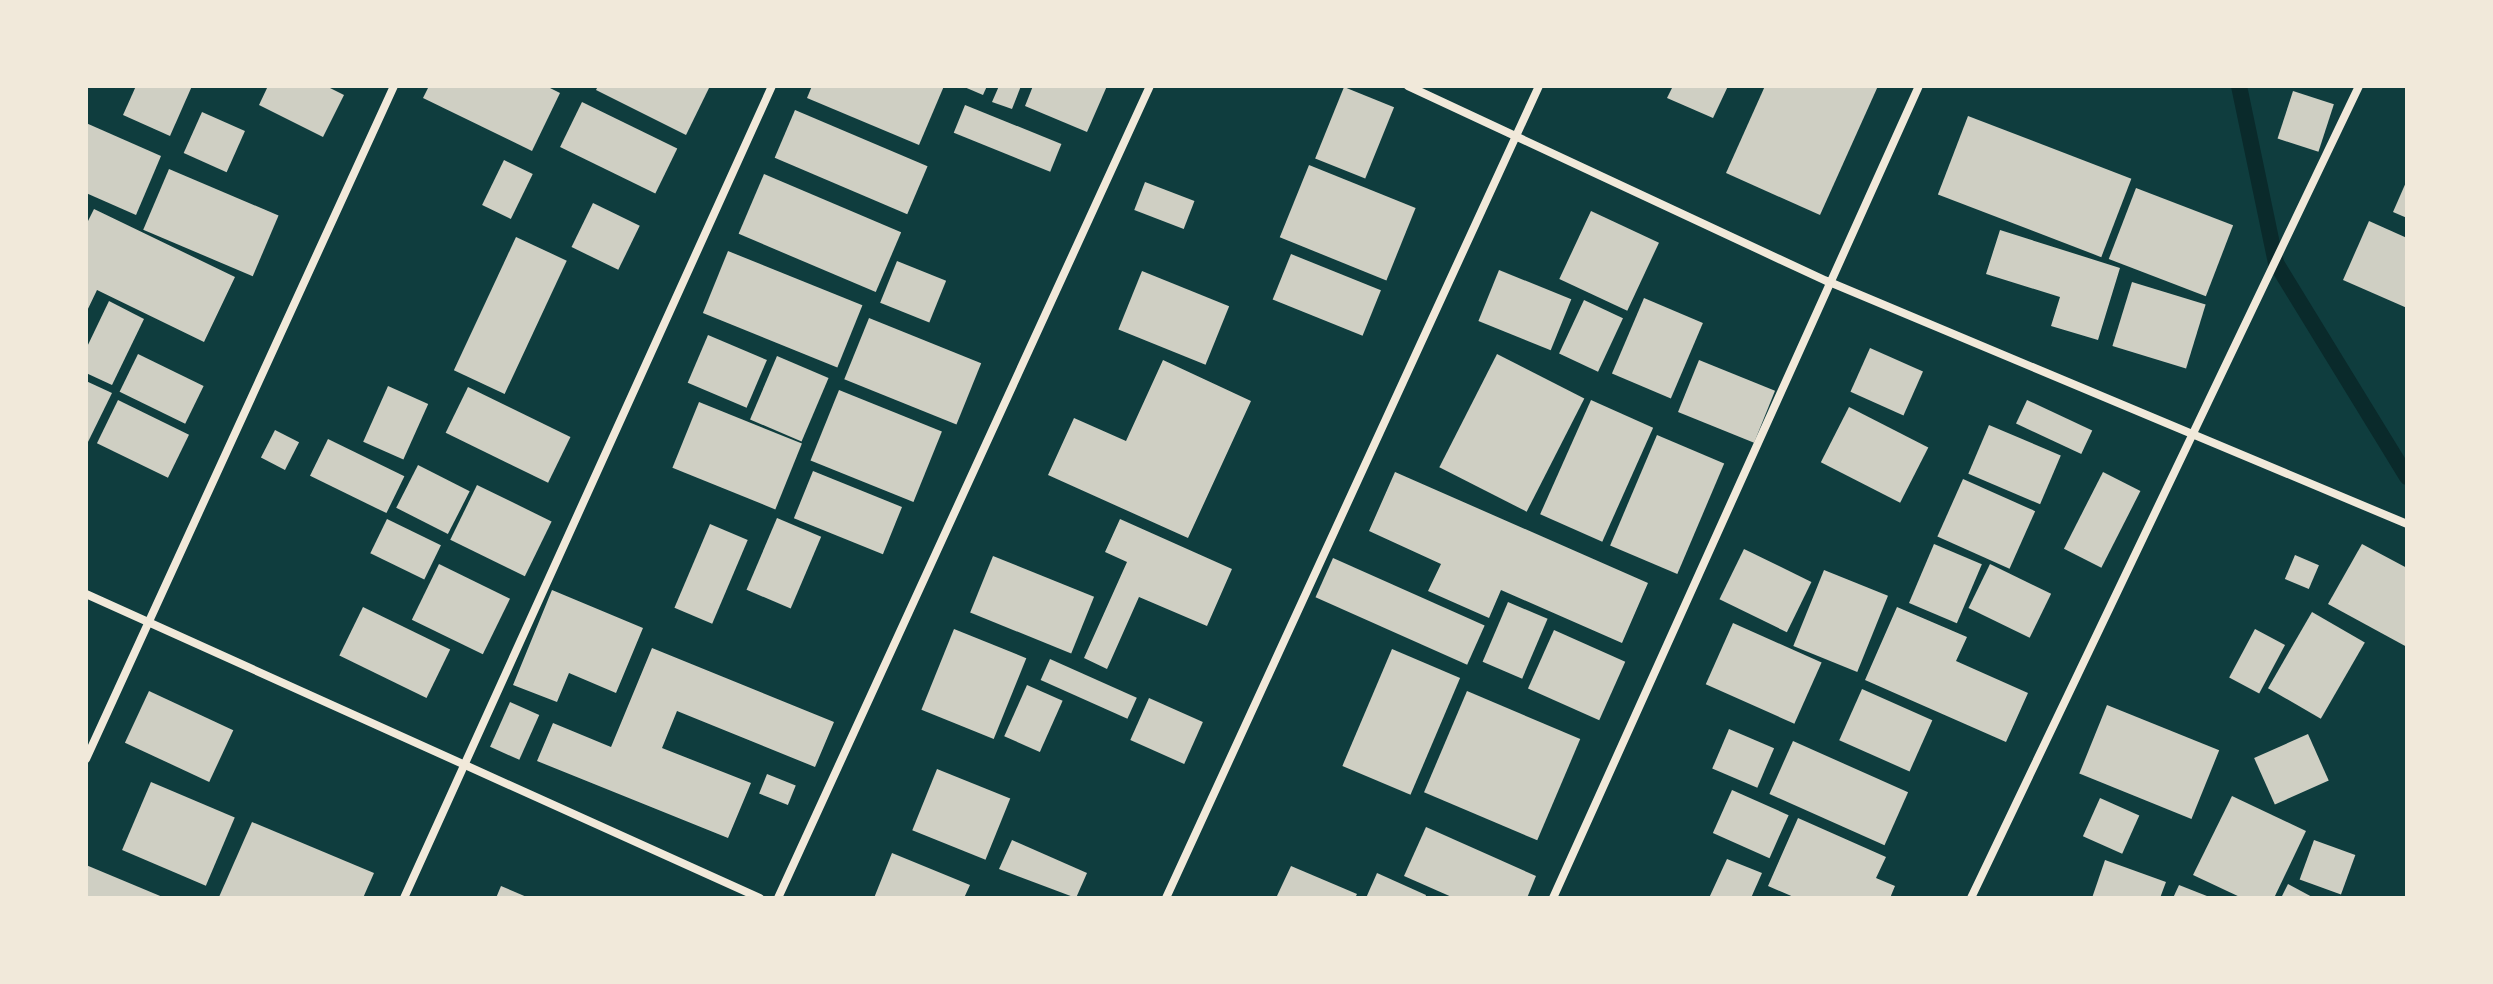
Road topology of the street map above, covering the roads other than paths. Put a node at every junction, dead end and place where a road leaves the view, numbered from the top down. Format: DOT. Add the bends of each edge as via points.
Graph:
graph roads {
  1 [pos="394,86"];
  2 [pos="772,86"];
  3 [pos="1150,86"];
  4 [pos="1408,86"];
  5 [pos="1539,86"];
  6 [pos="1919,86"];
  7 [pos="2359,86"];
  8 [pos="1515,139"];
  9 [pos="1827,281"];
  10 [pos="2190,434"];
  11 [pos="2407,524"];
  12 [pos="86,594"];
  13 [pos="149,623"];
  14 [pos="86,759"];
  15 [pos="462,768"];
  16 [pos="404,898"];
  17 [pos="760,898"];
  18 [pos="778,898"];
  19 [pos="1166,898"];
  20 [pos="1553,898"];
  21 [pos="1971,898"];
  1 -- 13 [label="street"];
  2 -- 15 [label="street"];
  3 -- 18 [label="street"];
  4 -- 8 [label="street"];
  5 -- 8 [label="street"];
  6 -- 9 [label="street"];
  7 -- 10 [label="street"];
  8 -- 9 [label="street"];
  8 -- 19 [label="street"];
  9 -- 10 [label="street"];
  9 -- 20 [label="street"];
  10 -- 11 [label="street"];
  10 -- 21 [label="street"];
  12 -- 13 [label="street"];
  13 -- 14 [label="street"];
  13 -- 15 [label="street"];
  15 -- 16 [label="street"];
  15 -- 17 [label="street"];
}
